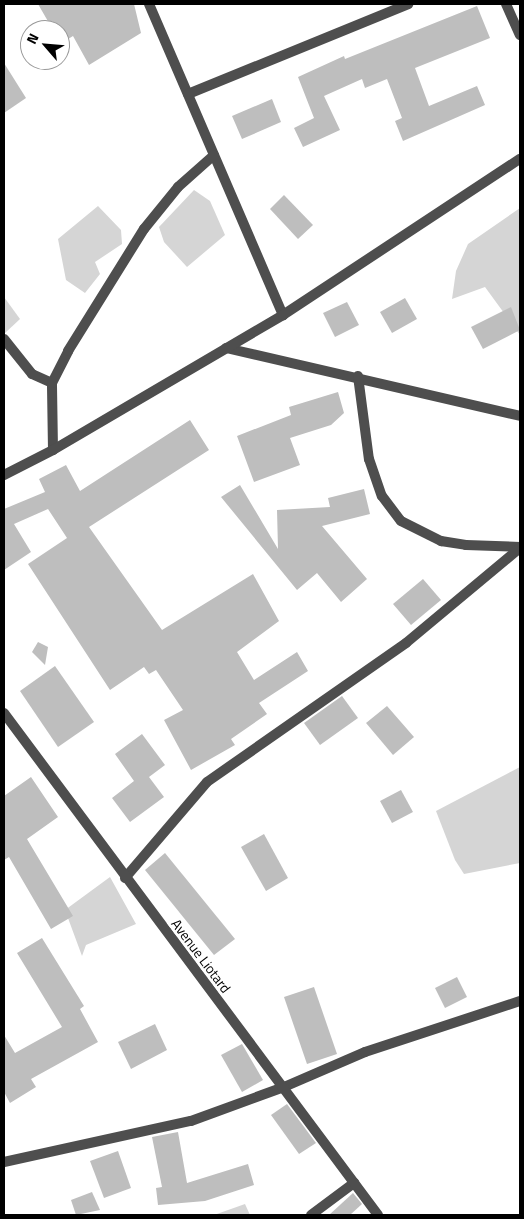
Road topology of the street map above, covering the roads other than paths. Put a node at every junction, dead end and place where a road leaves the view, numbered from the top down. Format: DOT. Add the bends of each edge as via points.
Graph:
graph roads {
  1 [pos="150,4"];
  2 [pos="408,4"];
  3 [pos="506,4"];
  4 [pos="520,35"];
  5 [pos="188,94"];
  6 [pos="214,155"];
  7 [pos="520,159"];
  8 [pos="283,315"];
  9 [pos="4,339"];
  10 [pos="226,348"];
  11 [pos="358,376"];
  12 [pos="52,383"];
  13 [pos="520,416"];
  14 [pos="53,450"];
  15 [pos="4,475"];
  16 [pos="520,548"];
  17 [pos="4,713"];
  18 [pos="125,878"];
  19 [pos="520,1001"];
  20 [pos="284,1088"];
  21 [pos="4,1162"];
  22 [pos="354,1183"];
  23 [pos="311,1215"];
  24 [pos="378,1215"];
  1 -- 5 [label="street"];
  2 -- 5 [label="street"];
  3 -- 4 [label="street"];
  5 -- 6 [label="street"];
  6 -- 8 [label="street"];
  6 -- 12 [label="street" via="178,187 144,230 68,351"];
  7 -- 8 [label="street"];
  8 -- 10 [label="street"];
  9 -- 12 [label="street" via="32,374"];
  10 -- 11 [label="street"];
  10 -- 14 [label="street"];
  11 -- 13 [label="street"];
  11 -- 16 [label="street" via="369,459 382,496 400,521 441,541 466,546"];
  12 -- 14 [label="street"];
  14 -- 15 [label="street"];
  16 -- 18 [label="street" via="406,643 208,782"];
  17 -- 18 [label="street, Avenue Liotard"];
  18 -- 20 [label="street, Avenue Liotard"];
  19 -- 20 [label="street" via="365,1052"];
  20 -- 21 [label="street" via="191,1122"];
  20 -- 22 [label="street, Avenue Liotard"];
  22 -- 23 [label="street"];
  22 -- 24 [label="street, Avenue Liotard"];
}
